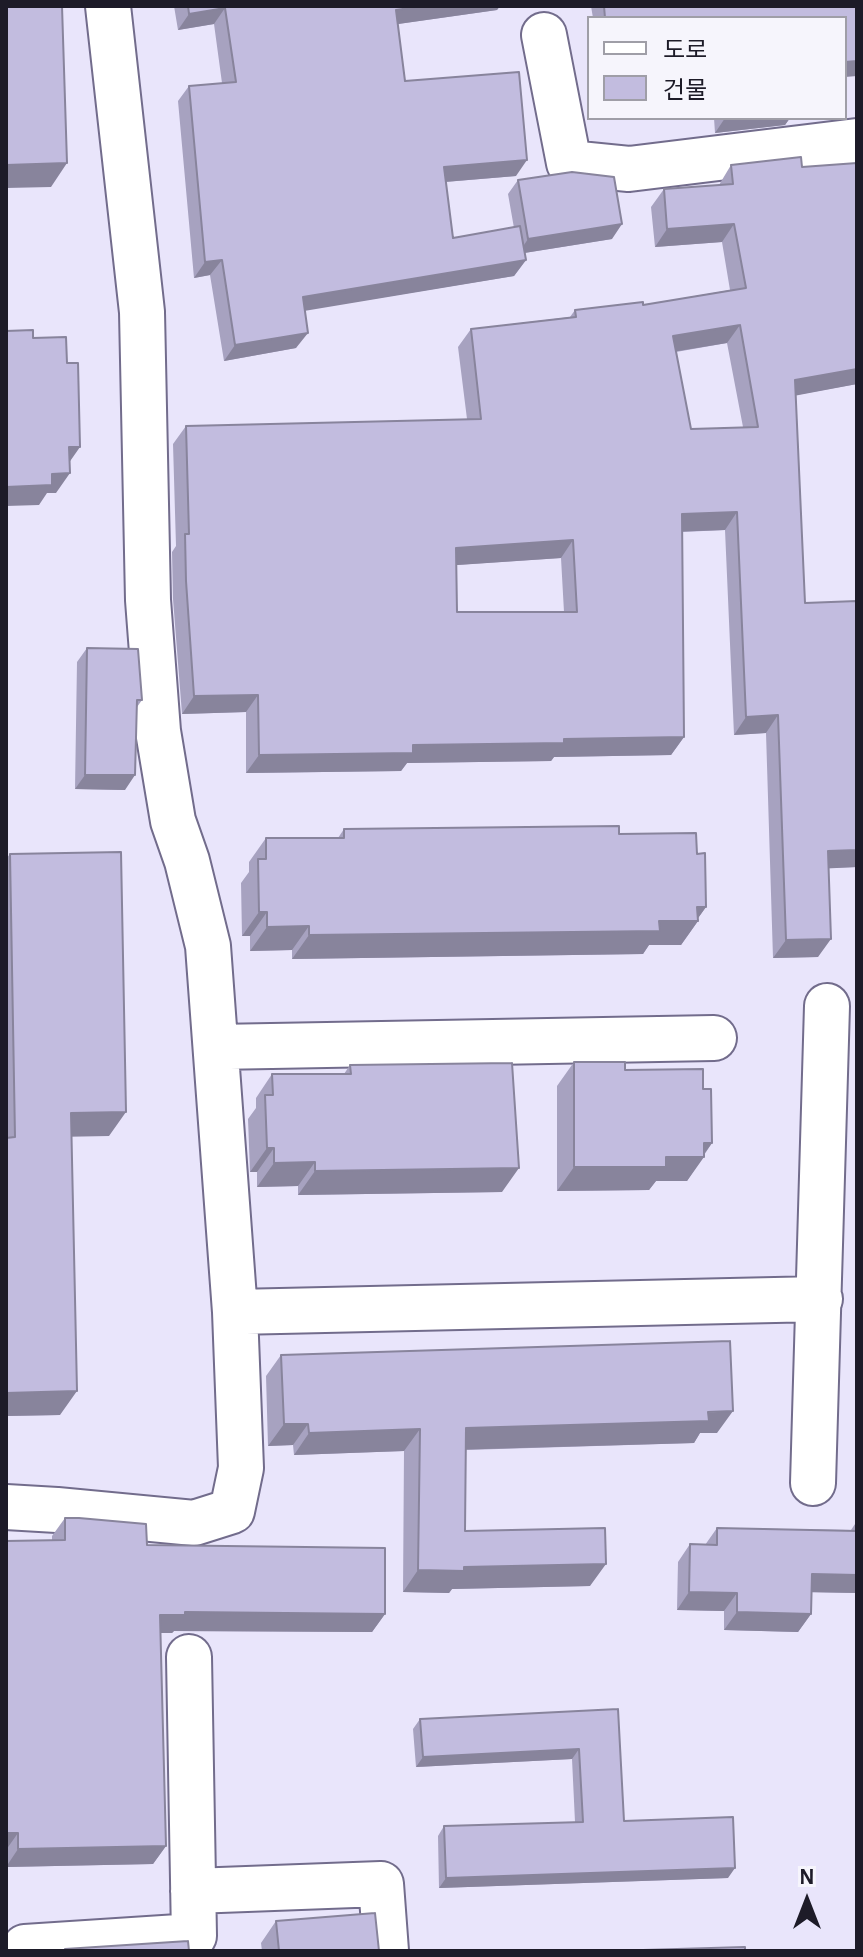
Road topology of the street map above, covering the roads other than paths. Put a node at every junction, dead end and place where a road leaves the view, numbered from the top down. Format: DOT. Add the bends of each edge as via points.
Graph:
graph roads {
  1 [pos="108,6"];
  2 [pos="544,35"];
  3 [pos="857,141"];
  4 [pos="827,1006"];
  5 [pos="714,1038"];
  6 [pos="216,1047"];
  7 [pos="820,1299"];
  8 [pos="235,1312"];
  9 [pos="813,1483"];
  10 [pos="6,1507"];
  11 [pos="189,1657"];
  12 [pos="193,1891"];
  13 [pos="24,1951"];
  14 [pos="386,1951"];
  1 -- 6 [label="street" via="142,312 148,600 158,731 173,821 208,946"];
  2 -- 3 [label="street" via="569,163 629,169"];
  4 -- 7 [label="street"];
  5 -- 6 [label="street"];
  6 -- 8 [label="street"];
  7 -- 8 [label="street"];
  7 -- 9 [label="street"];
  8 -- 10 [label="street" via="241,1468 232,1511 194,1523"];
  11 -- 12 [label="street"];
  12 -- 13 [label="street" via="194,1936"];
  12 -- 14 [label="street" via="381,1884"];
}
